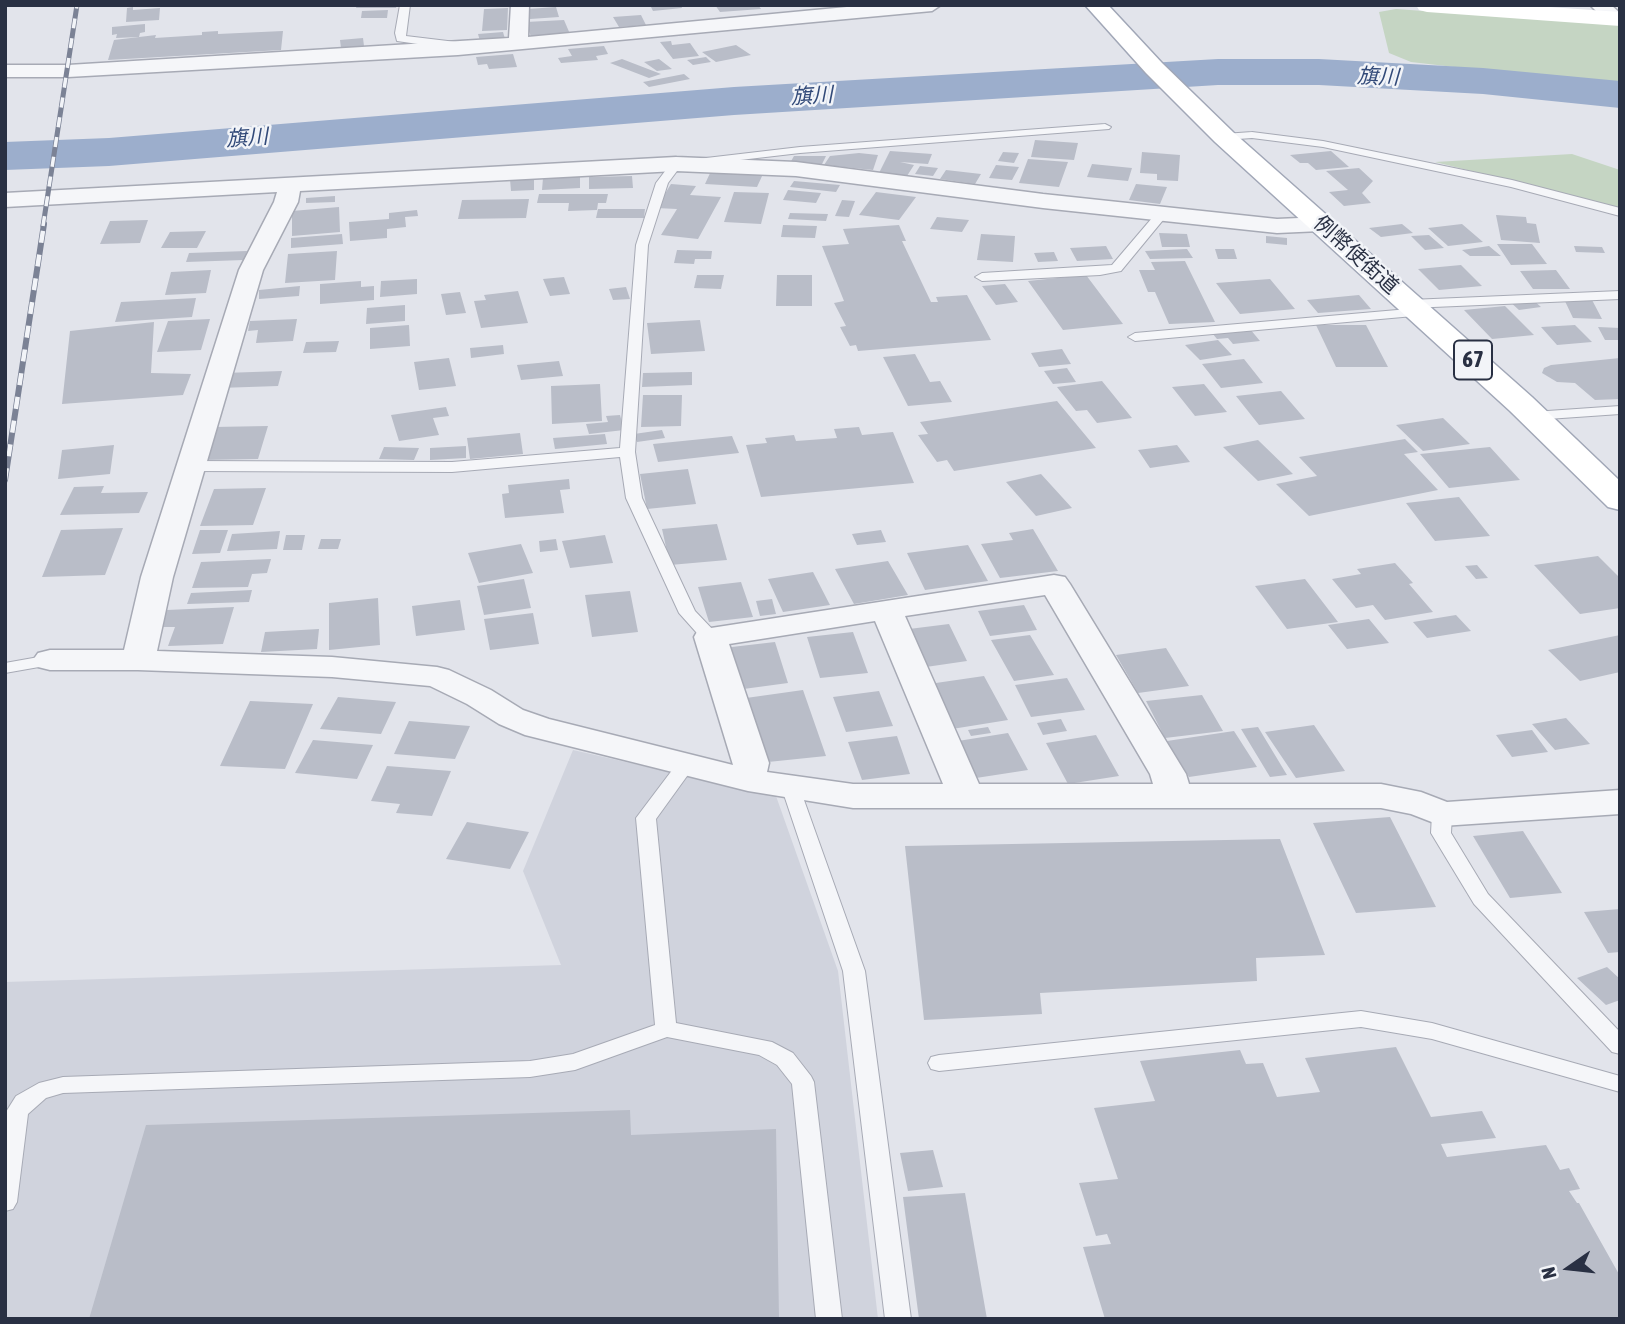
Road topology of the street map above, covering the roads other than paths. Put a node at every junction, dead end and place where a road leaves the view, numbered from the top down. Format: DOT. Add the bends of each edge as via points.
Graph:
graph roads {
  1 [pos="405,5"];
  2 [pos="520,5"];
  3 [pos="932,5"];
  4 [pos="1096,5"];
  5 [pos="1427,5"];
  6 [pos="1611,14"];
  7 [pos="520,44"];
  8 [pos="458,49"];
  9 [pos="5,71"];
  10 [pos="1105,127"];
  11 [pos="1216,130"];
  12 [pos="676,164"];
  13 [pos="290,185"];
  14 [pos="5,200"];
  15 [pos="1620,212"];
  16 [pos="1162,214"];
  17 [pos="1321,225"];
  18 [pos="982,277"];
  19 [pos="1620,295"];
  20 [pos="1415,308"];
  21 [pos="1135,337"];
  22 [pos="1620,410"];
  23 [pos="1533,416"];
  24 [pos="627,452"];
  25 [pos="190,466"];
  26 [pos="1618,496"];
  27 [pos="887,611"];
  28 [pos="710,637"];
  29 [pos="50,660"];
  30 [pos="138,660"];
  31 [pos="5,668"];
  32 [pos="685,765"];
  33 [pos="748,780"];
  34 [pos="790,786"];
  35 [pos="965,794"];
  36 [pos="1174,795"];
  37 [pos="1620,802"];
  38 [pos="1442,814"];
  39 [pos="666,1030"];
  40 [pos="1620,1046"];
  41 [pos="939,1063"];
  42 [pos="1620,1084"];
  43 [pos="5,1202"];
  44 [pos="829,1319"];
  45 [pos="898,1319"];
  1 -- 8 [label="lane" via="401,39 452,44"];
  2 -- 7 [label="street"];
  3 -- 7 [label="street"];
  4 -- 11 [label="main road, 例幣使街道 / 67"];
  5 -- 6 [label="main road"];
  7 -- 8 [label="street"];
  8 -- 9 [label="street"];
  10 -- 12 [label="lane"];
  11 -- 15 [label="lane" via="1324,144"];
  11 -- 17 [label="main road, 例幣使街道 / 67"];
  12 -- 13 [label="street"];
  12 -- 16 [label="street" via="796,169"];
  12 -- 24 [label="lane" via="662,183 642,245"];
  13 -- 14 [label="street"];
  13 -- 25 [label="street" via="251,270"];
  16 -- 17 [label="street" via="1278,226"];
  16 -- 18 [label="lane" via="1116,268"];
  17 -- 20 [label="main road, 例幣使街道 / 67"];
  19 -- 20 [label="lane"];
  20 -- 21 [label="lane"];
  20 -- 23 [label="main road, 例幣使街道 / 67"];
  22 -- 23 [label="lane"];
  23 -- 26 [label="main road, 例幣使街道 / 67"];
  24 -- 25 [label="lane" via="452,467"];
  24 -- 28 [label="lane" via="634,498 687,613"];
  25 -- 30 [label="street"];
  27 -- 28 [label="street"];
  27 -- 35 [label="street"];
  27 -- 36 [label="street" via="1054,584 1168,774"];
  28 -- 33 [label="street" via="751,763"];
  29 -- 30 [label="street"];
  29 -- 31 [label="lane"];
  30 -- 32 [label="street" via="332,667 437,677 537,727"];
  32 -- 33 [label="street"];
  32 -- 39 [label="lane" via="646,818"];
  33 -- 34 [label="street"];
  34 -- 35 [label="street" via="853,796"];
  34 -- 45 [label="lane" via="854,971"];
  35 -- 36 [label="street"];
  36 -- 38 [label="street" via="1381,796 1421,804"];
  37 -- 38 [label="street"];
  38 -- 40 [label="lane" via="1441,832 1480,899"];
  39 -- 43 [label="lane" via="575,1062 530,1069 63,1085 39,1091 17,1112"];
  39 -- 44 [label="lane" via="764,1048 785,1059 803,1082"];
  41 -- 42 [label="lane" via="1361,1019 1432,1031"];
}
